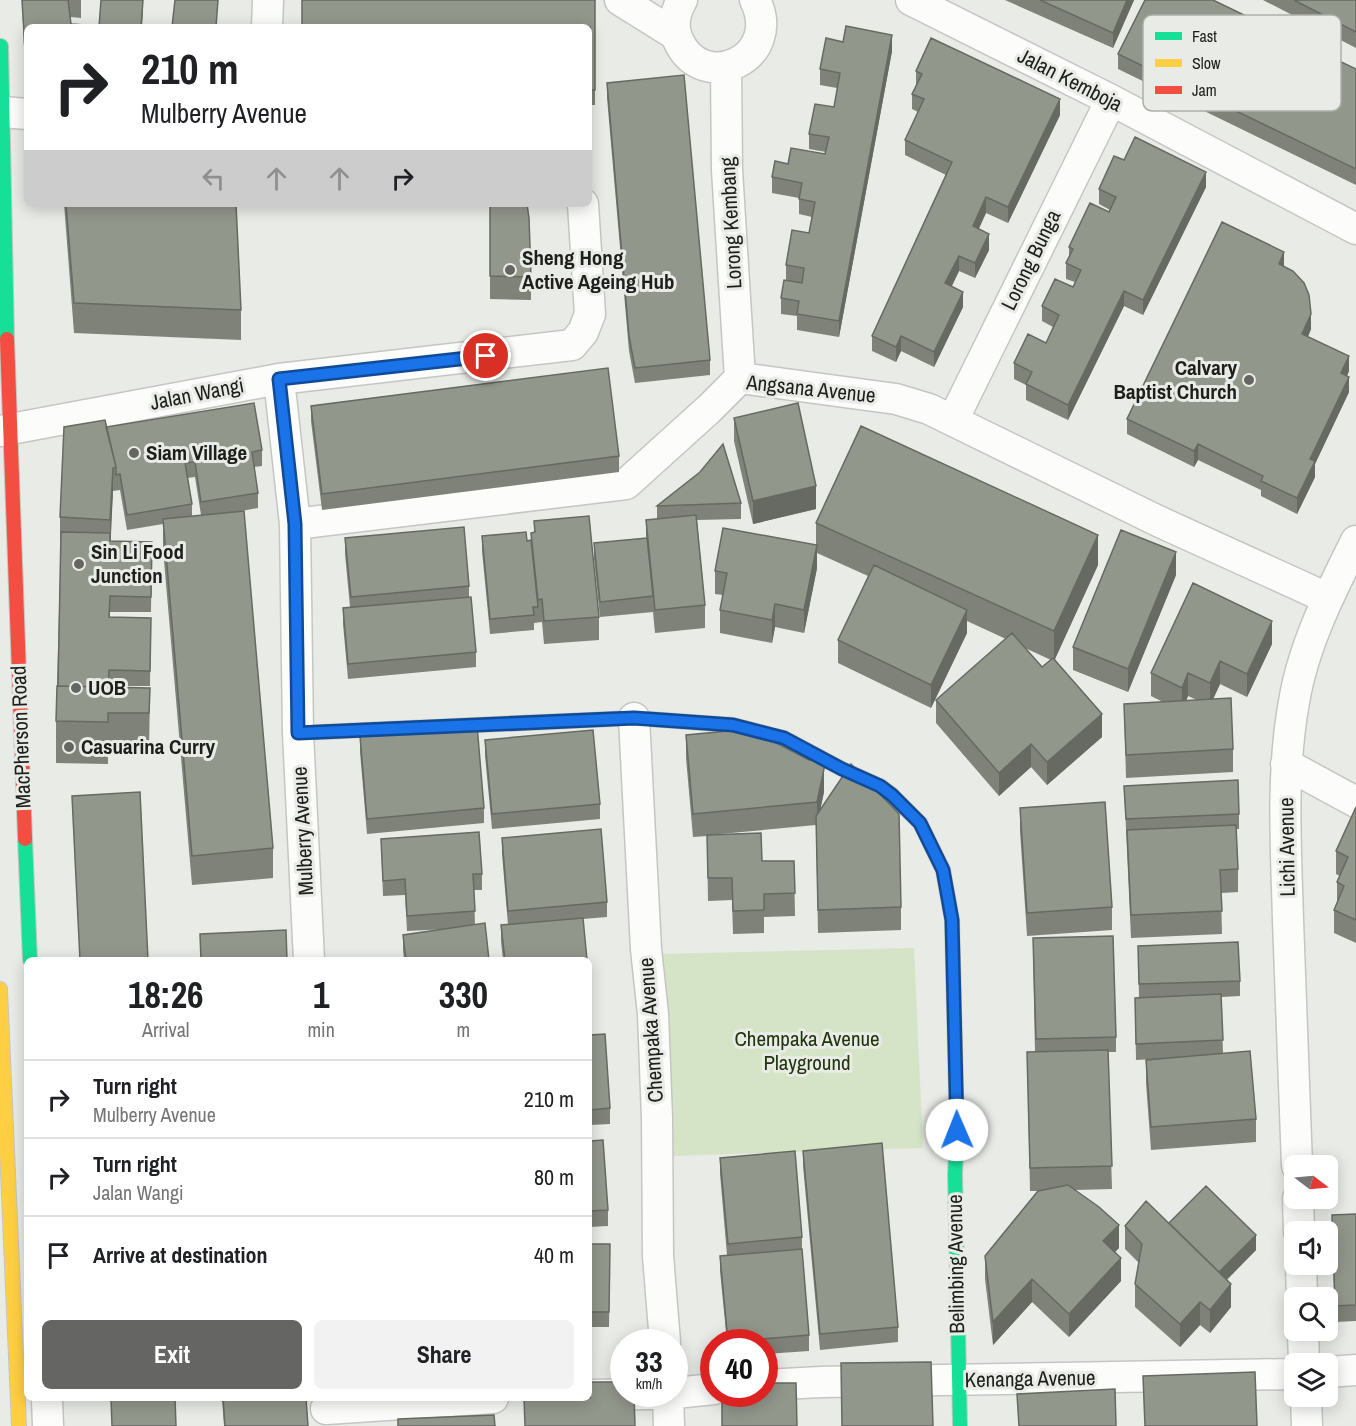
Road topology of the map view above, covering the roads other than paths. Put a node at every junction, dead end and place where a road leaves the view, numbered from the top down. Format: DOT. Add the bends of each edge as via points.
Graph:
graph roads {
  1 [pos="268,0"];
  2 [pos="620,0"];
  3 [pos="682,0"];
  4 [pos="756,0"];
  5 [pos="911,0"];
  6 [pos="267,24"];
  7 [pos="676,35"];
  8 [pos="1,46"];
  9 [pos="726,68"];
  10 [pos="1111,100"];
  11 [pos="10,113"];
  12 [pos="584,207"];
  13 [pos="1356,229"];
  14 [pos="740,378"];
  15 [pos="279,379"];
  16 [pos="953,420"];
  17 [pos="5,430"];
  18 [pos="295,524"];
  19 [pos="1356,541"];
  20 [pos="1327,598"];
  21 [pos="634,718"];
  22 [pos="298,733"];
  23 [pos="1286,764"];
  24 [pos="1356,802"];
  25 [pos="30,957"];
  26 [pos="309,957"];
  27 [pos="0,989"];
  28 [pos="1297,1155"];
  29 [pos="664,1329"];
  30 [pos="1356,1370"];
  31 [pos="1338,1371"];
  32 [pos="1284,1374"];
  33 [pos="958,1380"];
  34 [pos="778,1384"];
  35 [pos="592,1395"];
  36 [pos="610,1395"];
  37 [pos="47,1401"];
  38 [pos="455,1401"];
  39 [pos="668,1407"];
  40 [pos="1306,1407"];
  41 [pos="327,1411"];
  42 [pos="19,1426"];
  43 [pos="48,1426"];
  44 [pos="669,1426"];
  45 [pos="960,1426"];
  46 [pos="1307,1426"];
  1 -- 6 [label="street"];
  2 -- 7 [label="street"];
  3 -- 7 [label="street" via="677,8"];
  4 -- 9 [label="street" via="762,28 758,42 739,63"];
  5 -- 10 [label="street, Jalan Kemboja"];
  7 -- 9 [label="street" via="682,50 694,61"];
  8 -- 11 [label="street, MacPherson Road"];
  9 -- 14 [label="street, Lorong Kembang" via="727,170"];
  10 -- 13 [label="street, Jalan Kemboja"];
  10 -- 16 [label="street, Lorong Bunga"];
  11 -- 17 [label="street, MacPherson Road"];
  12 -- 15 [label="street, Jalan Wangi" via="590,314 572,345"];
  14 -- 16 [label="street, Angsana Avenue" via="896,399"];
  14 -- 18 [label="street, Angsana Avenue" via="626,484"];
  15 -- 17 [label="street, Jalan Wangi"];
  15 -- 18 [label="street, Mulberry Avenue"];
  16 -- 20 [label="street, Angsana Avenue" via="1158,521"];
  17 -- 25 [label="street, MacPherson Road"];
  18 -- 22 [label="street, Mulberry Avenue"];
  19 -- 20 [label="street, Lichi Avenue"];
  20 -- 23 [label="street, Lichi Avenue" via="1294,700"];
  21 -- 22 [label="street, Belimbing Avenue"];
  21 -- 29 [label="street, Chempaka Avenue" via="645,949 653,1014 658,1256"];
  21 -- 33 [label="street, Belimbing Avenue" via="733,725 784,738 880,786 920,823 943,870 952,920"];
  22 -- 26 [label="street, Mulberry Avenue"];
  23 -- 24 [label="street"];
  23 -- 28 [label="street, Lichi Avenue"];
  27 -- 42 [label="street"];
  30 -- 31 [label="street"];
  32 -- 33 [label="street, Kenanga Avenue"];
  33 -- 34 [label="street, Kenanga Avenue"];
  33 -- 45 [label="street, Belimbing Avenue"];
  35 -- 36 [label="street"];
  37 -- 43 [label="street"];
  38 -- 41 [label="street"];
  39 -- 44 [label="street"];
  40 -- 46 [label="street"];
}
